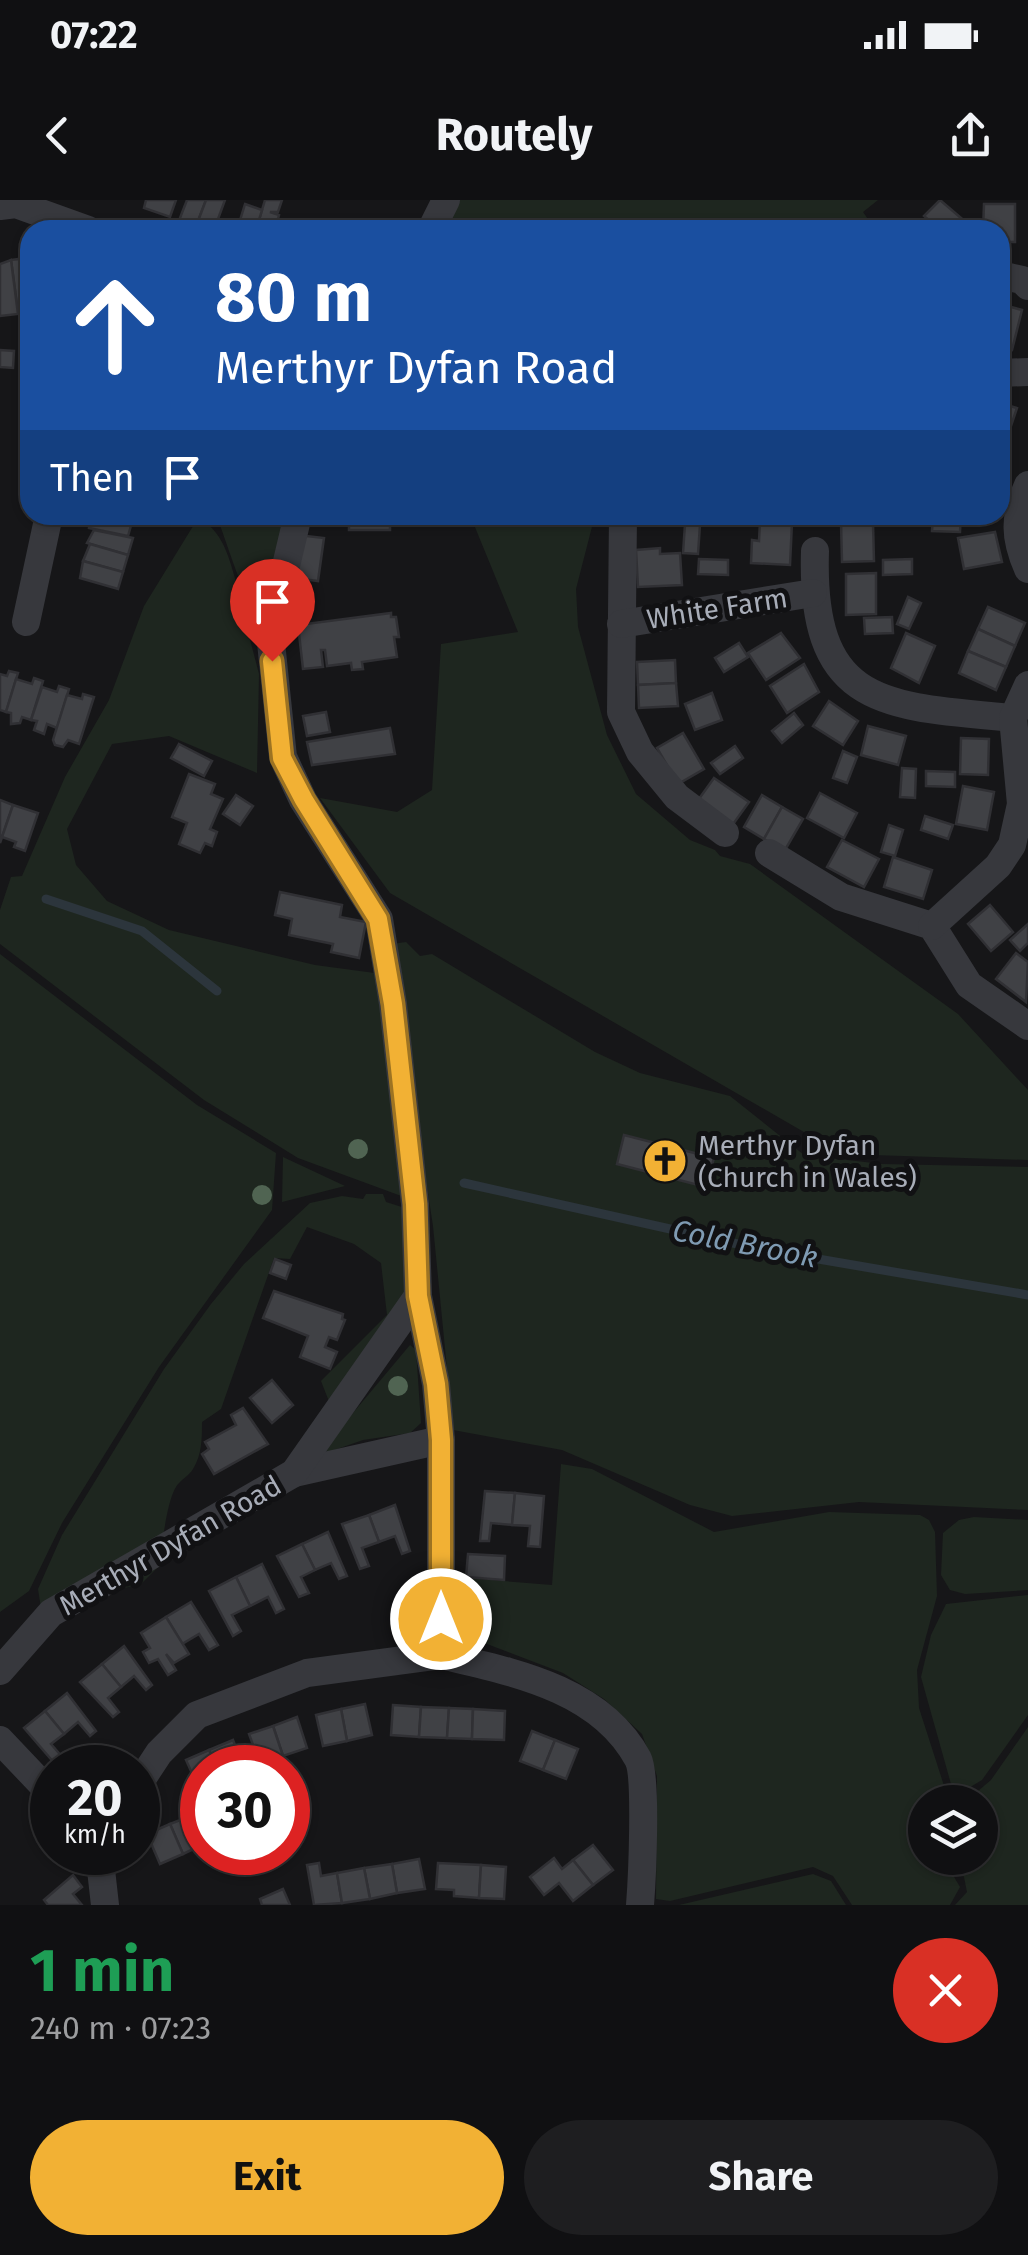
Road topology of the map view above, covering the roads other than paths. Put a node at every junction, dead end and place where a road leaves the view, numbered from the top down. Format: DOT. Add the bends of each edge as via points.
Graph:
graph roads {
  1 [pos="0,206"];
  2 [pos="60,220"];
  3 [pos="1028,485"];
  4 [pos="46,525"];
  5 [pos="296,525"];
  6 [pos="623,525"];
  7 [pos="814,551"];
  8 [pos="1028,569"];
  9 [pos="813,593"];
  10 [pos="26,622"];
  11 [pos="621,624"];
  12 [pos="1028,684"];
  13 [pos="1013,718"];
  14 [pos="725,834"];
  15 [pos="769,853"];
  16 [pos="932,926"];
  17 [pos="1028,1026"];
  18 [pos="418,1296"];
  19 [pos="441,1440"];
  20 [pos="294,1473"];
  21 [pos="441,1655"];
  22 [pos="0,1671"];
  23 [pos="0,1740"];
  24 [pos="160,1752"];
  25 [pos="30,1772"];
  26 [pos="102,1875"];
  27 [pos="105,1905"];
  28 [pos="640,1905"];
  1 -- 2 [label="street" via="16,204"];
  3 -- 8 [label="street" via="1016,519"];
  4 -- 10 [label="street"];
  5 -- 18 [label="street" via="270,633 282,758 378,919 415,1204"];
  6 -- 11 [label="street"];
  7 -- 9 [label="street, White Farm"];
  9 -- 11 [label="street, White Farm"];
  9 -- 13 [label="street, White Farm" via="826,646 857,686 924,710"];
  11 -- 14 [label="street" via="621,712 640,752 677,796"];
  12 -- 13 [label="street"];
  13 -- 16 [label="street" via="1022,804 1012,846"];
  15 -- 16 [label="street" via="841,897"];
  16 -- 17 [label="street" via="969,985"];
  18 -- 19 [label="street"];
  18 -- 20 [label="street, Merthyr Dyfan Road"];
  19 -- 20 [label="street"];
  19 -- 21 [label="street"];
  20 -- 22 [label="street, Merthyr Dyfan Road" via="51,1614"];
  21 -- 24 [label="street" via="308,1672 197,1715"];
  21 -- 28 [label="street" via="514,1673 596,1707 640,1762"];
  23 -- 25 [label="street"];
  26 -- 27 [label="street"];
}
